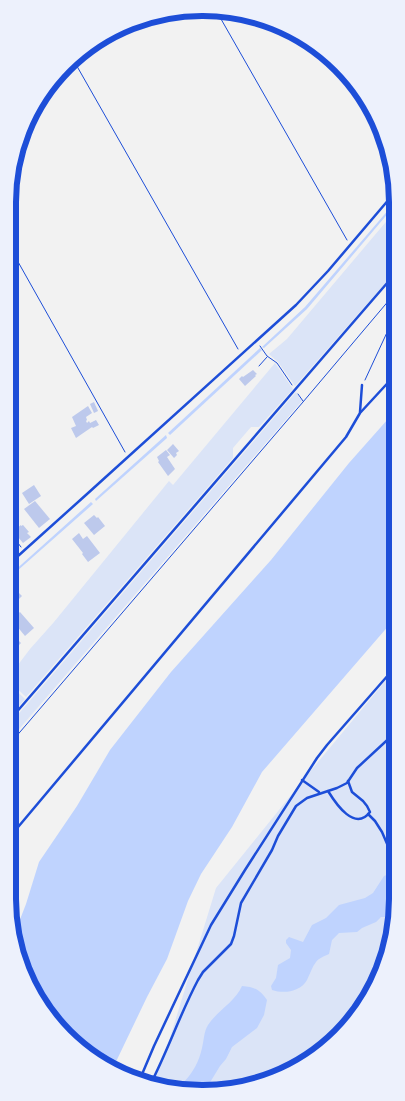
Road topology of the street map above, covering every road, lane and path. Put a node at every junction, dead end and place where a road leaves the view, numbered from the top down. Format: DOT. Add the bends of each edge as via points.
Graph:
graph roads {
  1 [pos="220,17"];
  2 [pos="77,65"];
  3 [pos="389,199"];
  4 [pos="350,245"];
  5 [pos="16,258"];
  6 [pos="389,278"];
  7 [pos="389,300"];
  8 [pos="389,328"];
  9 [pos="259,344"];
  10 [pos="241,355"];
  11 [pos="268,356"];
  12 [pos="259,366"];
  13 [pos="389,382"];
  14 [pos="362,385"];
  15 [pos="295,390"];
  16 [pos="304,402"];
  17 [pos="360,414"];
  18 [pos="128,457"];
  19 [pos="16,540"];
  20 [pos="24,551"];
  21 [pos="16,558"];
  22 [pos="389,674"];
  23 [pos="16,713"];
  24 [pos="16,737"];
  25 [pos="389,739"];
  26 [pos="302,780"];
  27 [pos="348,781"];
  28 [pos="328,791"];
  29 [pos="320,793"];
  30 [pos="368,814"];
  31 [pos="16,829"];
  32 [pos="389,848"];
  33 [pos="142,1075"];
  34 [pos="153,1078"];
  1 -- 4 [label="path"];
  2 -- 10 [label="path"];
  3 -- 4 [label="lane"];
  4 -- 10 [label="lane" via="296,305"];
  5 -- 18 [label="path"];
  6 -- 15 [label="lane"];
  7 -- 16 [label="path"];
  8 -- 14 [label="path"];
  9 -- 11 [label="path"];
  10 -- 18 [label="lane"];
  11 -- 12 [label="path"];
  11 -- 15 [label="path" via="277,363"];
  13 -- 17 [label="lane"];
  14 -- 17 [label="lane"];
  15 -- 16 [label="path"];
  15 -- 23 [label="lane"];
  16 -- 24 [label="path"];
  17 -- 31 [label="lane" via="346,437"];
  18 -- 20 [label="lane"];
  19 -- 20 [label="path"];
  20 -- 21 [label="lane"];
  22 -- 26 [label="lane" via="327,745"];
  25 -- 27 [label="lane" via="357,768"];
  26 -- 29 [label="lane"];
  26 -- 33 [label="lane" via="211,925"];
  27 -- 28 [label="lane"];
  27 -- 30 [label="lane" via="352,792 367,806"];
  28 -- 29 [label="lane"];
  28 -- 30 [label="lane" via="348,816 359,819"];
  29 -- 34 [label="lane" via="296,806 278,836 241,903 231,944 198,980"];
  30 -- 32 [label="lane" via="382,832"];
}
